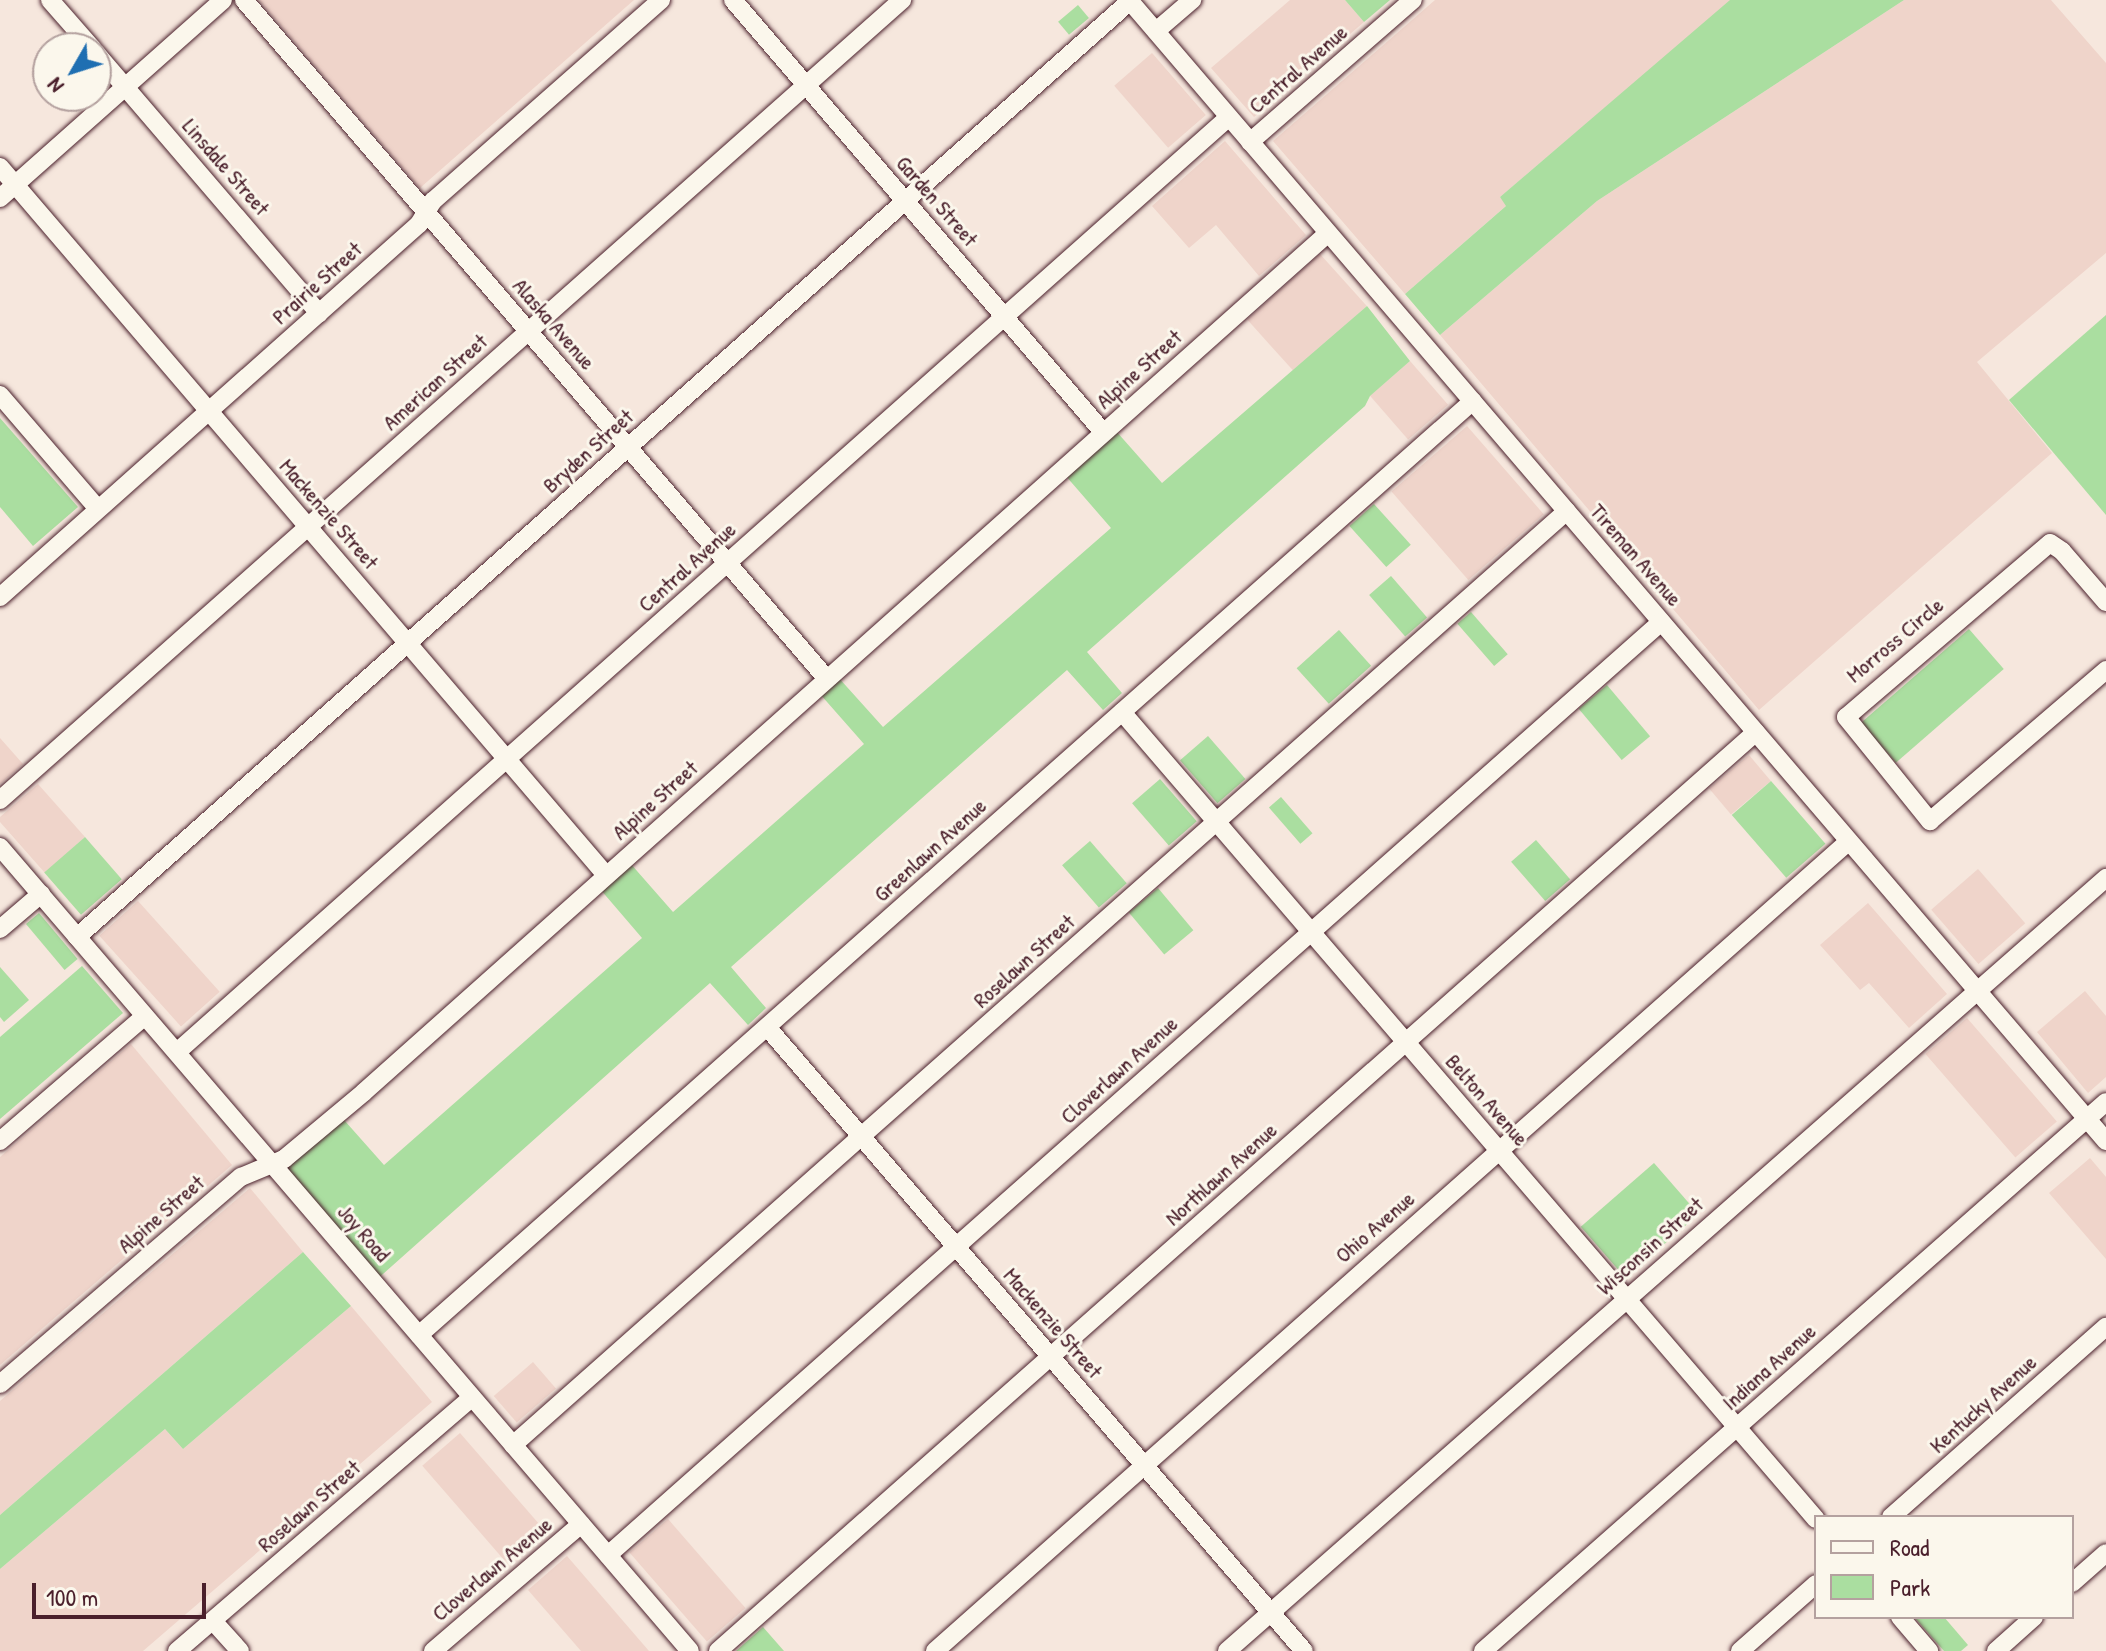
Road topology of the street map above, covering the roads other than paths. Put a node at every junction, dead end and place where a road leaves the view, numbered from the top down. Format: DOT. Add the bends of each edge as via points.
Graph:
graph roads {
  1 [pos="50,0"];
  2 [pos="223,0"];
  3 [pos="244,0"];
  4 [pos="661,0"];
  5 [pos="733,0"];
  6 [pos="902,0"];
  7 [pos="1130,0"];
  8 [pos="1192,0"];
  9 [pos="1413,0"];
  10 [pos="1156,31"];
  11 [pos="78,32"];
  12 [pos="112,72"];
  13 [pos="806,85"];
  14 [pos="125,87"];
  15 [pos="1229,117"];
  16 [pos="1250,142"];
  17 [pos="0,167"];
  18 [pos="15,185"];
  19 [pos="0,198"];
  20 [pos="905,201"];
  21 [pos="426,213"];
  22 [pos="1328,233"];
  23 [pos="319,313"];
  24 [pos="1004,317"];
  25 [pos="528,331"];
  26 [pos="0,395"];
  27 [pos="1473,401"];
  28 [pos="209,411"];
  29 [pos="1103,432"];
  30 [pos="628,448"];
  31 [pos="98,509"];
  32 [pos="1567,511"];
  33 [pos="308,527"];
  34 [pos="727,564"];
  35 [pos="0,597"];
  36 [pos="2106,602"];
  37 [pos="1661,622"];
  38 [pos="408,644"];
  39 [pos="2106,670"];
  40 [pos="827,679"];
  41 [pos="1122,712"];
  42 [pos="1756,732"];
  43 [pos="507,759"];
  44 [pos="0,800"];
  45 [pos="1217,822"];
  46 [pos="1849,841"];
  47 [pos="0,847"];
  48 [pos="606,875"];
  49 [pos="2106,878"];
  50 [pos="41,894"];
  51 [pos="0,929"];
  52 [pos="1311,932"];
  53 [pos="77,937"];
  54 [pos="1976,989"];
  55 [pos="145,1016"];
  56 [pos="767,1027"];
  57 [pos="1406,1042"];
  58 [pos="177,1052"];
  59 [pos="2106,1102"];
  60 [pos="2087,1118"];
  61 [pos="862,1137"];
  62 [pos="0,1141"];
  63 [pos="2106,1141"];
  64 [pos="1499,1149"];
  65 [pos="271,1162"];
  66 [pos="956,1247"];
  67 [pos="1626,1299"];
  68 [pos="2106,1327"];
  69 [pos="419,1335"];
  70 [pos="1051,1357"];
  71 [pos="0,1384"];
  72 [pos="472,1397"];
  73 [pos="1737,1427"];
  74 [pos="513,1445"];
  75 [pos="1143,1464"];
  76 [pos="1893,1515"];
  77 [pos="1814,1517"];
  78 [pos="581,1524"];
  79 [pos="2106,1553"];
  80 [pos="608,1555"];
  81 [pos="2074,1581"];
  82 [pos="1814,1586"];
  83 [pos="1270,1612"];
  84 [pos="1902,1619"];
  85 [pos="2032,1619"];
  86 [pos="213,1621"];
  87 [pos="177,1651"];
  88 [pos="240,1651"];
  89 [pos="433,1651"];
  90 [pos="689,1651"];
  91 [pos="718,1651"];
  92 [pos="935,1651"];
  93 [pos="1227,1651"];
  94 [pos="1304,1651"];
  95 [pos="1483,1651"];
  96 [pos="1740,1651"];
  97 [pos="1929,1651"];
  98 [pos="1996,1651"];
  1 -- 11 [label="street"];
  2 -- 14 [label="street"];
  3 -- 21 [label="street, Alaska Avenue"];
  4 -- 21 [label="street, Prairie Street" via="433,201"];
  5 -- 13 [label="street, Garden Street"];
  6 -- 13 [label="street, American Street"];
  7 -- 10 [label="street, Tireman Avenue"];
  7 -- 20 [label="street, Bryden Street"];
  8 -- 10 [label="street"];
  9 -- 16 [label="street, Central Avenue"];
  10 -- 15 [label="street, Tireman Avenue"];
  12 -- 14 [label="street, Linsdale Street"];
  13 -- 20 [label="street, Garden Street"];
  13 -- 25 [label="street, American Street"];
  14 -- 18 [label="street"];
  14 -- 23 [label="street, Linsdale Street"];
  15 -- 16 [label="street, Tireman Avenue"];
  15 -- 24 [label="street, Central Avenue"];
  16 -- 22 [label="street, Tireman Avenue"];
  17 -- 18 [label="street, Mackenzie Street"];
  18 -- 19 [label="street"];
  18 -- 28 [label="street, Mackenzie Street"];
  20 -- 24 [label="street, Garden Street"];
  20 -- 30 [label="street, Bryden Street"];
  21 -- 23 [label="street, Prairie Street"];
  21 -- 25 [label="street, Alaska Avenue"];
  22 -- 27 [label="street, Tireman Avenue"];
  22 -- 29 [label="street, Alpine Street"];
  23 -- 28 [label="street, Prairie Street"];
  24 -- 29 [label="street, Garden Street"];
  24 -- 34 [label="street, Central Avenue"];
  25 -- 30 [label="street, Alaska Avenue"];
  25 -- 33 [label="street, American Street"];
  26 -- 31 [label="street"];
  27 -- 32 [label="street, Tireman Avenue"];
  27 -- 41 [label="street, Greenlawn Avenue"];
  28 -- 31 [label="street, Prairie Street"];
  28 -- 33 [label="street, Mackenzie Street"];
  29 -- 40 [label="street, Alpine Street"];
  30 -- 34 [label="street, Alaska Avenue"];
  30 -- 38 [label="street, Bryden Street"];
  31 -- 35 [label="street, Prairie Street"];
  32 -- 37 [label="street, Tireman Avenue"];
  32 -- 45 [label="street, Roselawn Street"];
  33 -- 38 [label="street, Mackenzie Street"];
  33 -- 44 [label="street, American Street"];
  34 -- 40 [label="street, Alaska Avenue"];
  34 -- 43 [label="street, Central Avenue"];
  36 -- 39 [label="street, Morross Circle" via="2050,543 1846,717 1930,821"];
  37 -- 42 [label="street, Tireman Avenue"];
  37 -- 52 [label="street, Cloverlawn Avenue"];
  38 -- 43 [label="street, Mackenzie Street"];
  38 -- 53 [label="street, Bryden Street"];
  40 -- 48 [label="street, Alpine Street"];
  41 -- 45 [label="street, Belton Avenue"];
  41 -- 56 [label="street, Greenlawn Avenue"];
  42 -- 46 [label="street, Tireman Avenue"];
  42 -- 57 [label="street, Northlawn Avenue"];
  43 -- 48 [label="street, Mackenzie Street"];
  43 -- 58 [label="street, Central Avenue"];
  45 -- 52 [label="street, Belton Avenue"];
  45 -- 61 [label="street, Roselawn Street"];
  46 -- 54 [label="street, Tireman Avenue"];
  46 -- 64 [label="street, Ohio Avenue"];
  47 -- 50 [label="street, Joy Road"];
  48 -- 65 [label="street, Alpine Street" via="364,1092 284,1159"];
  49 -- 54 [label="street, Wisconsin Street"];
  50 -- 51 [label="street"];
  50 -- 53 [label="street, Joy Road"];
  52 -- 57 [label="street, Belton Avenue"];
  52 -- 66 [label="street, Cloverlawn Avenue"];
  53 -- 55 [label="street, Joy Road"];
  54 -- 60 [label="street, Tireman Avenue"];
  54 -- 67 [label="street, Wisconsin Street"];
  55 -- 58 [label="street, Joy Road"];
  55 -- 62 [label="street"];
  56 -- 61 [label="street, Mackenzie Street"];
  56 -- 69 [label="street, Greenlawn Avenue"];
  57 -- 64 [label="street, Belton Avenue"];
  57 -- 70 [label="street, Northlawn Avenue"];
  58 -- 65 [label="street, Joy Road"];
  59 -- 60 [label="street, Indiana Avenue"];
  60 -- 63 [label="street, Tireman Avenue"];
  60 -- 73 [label="street, Indiana Avenue"];
  61 -- 66 [label="street, Mackenzie Street"];
  61 -- 74 [label="street, Roselawn Street"];
  64 -- 67 [label="street, Belton Avenue"];
  64 -- 75 [label="street, Ohio Avenue"];
  65 -- 69 [label="street, Joy Road"];
  65 -- 71 [label="street, Alpine Street" via="241,1177"];
  66 -- 70 [label="street, Mackenzie Street"];
  66 -- 80 [label="street, Cloverlawn Avenue"];
  67 -- 73 [label="street, Belton Avenue"];
  67 -- 83 [label="street, Wisconsin Street"];
  68 -- 76 [label="street, Kentucky Avenue"];
  69 -- 72 [label="street, Joy Road"];
  70 -- 75 [label="street, Mackenzie Street"];
  70 -- 91 [label="street, Northlawn Avenue"];
  72 -- 74 [label="street, Joy Road"];
  72 -- 86 [label="street, Roselawn Street"];
  73 -- 77 [label="street, Belton Avenue"];
  73 -- 95 [label="street, Indiana Avenue"];
  74 -- 78 [label="street, Joy Road"];
  75 -- 83 [label="street, Mackenzie Street"];
  75 -- 92 [label="street, Ohio Avenue"];
  78 -- 80 [label="street, Joy Road"];
  78 -- 89 [label="street, Cloverlawn Avenue"];
  79 -- 81 [label="street"];
  80 -- 90 [label="street, Joy Road"];
  82 -- 96 [label="street"];
  83 -- 93 [label="street, Wisconsin Street"];
  83 -- 94 [label="street, Mackenzie Street"];
  84 -- 97 [label="street"];
  85 -- 98 [label="street"];
  86 -- 87 [label="street, Roselawn Street"];
  86 -- 88 [label="street"];
}
